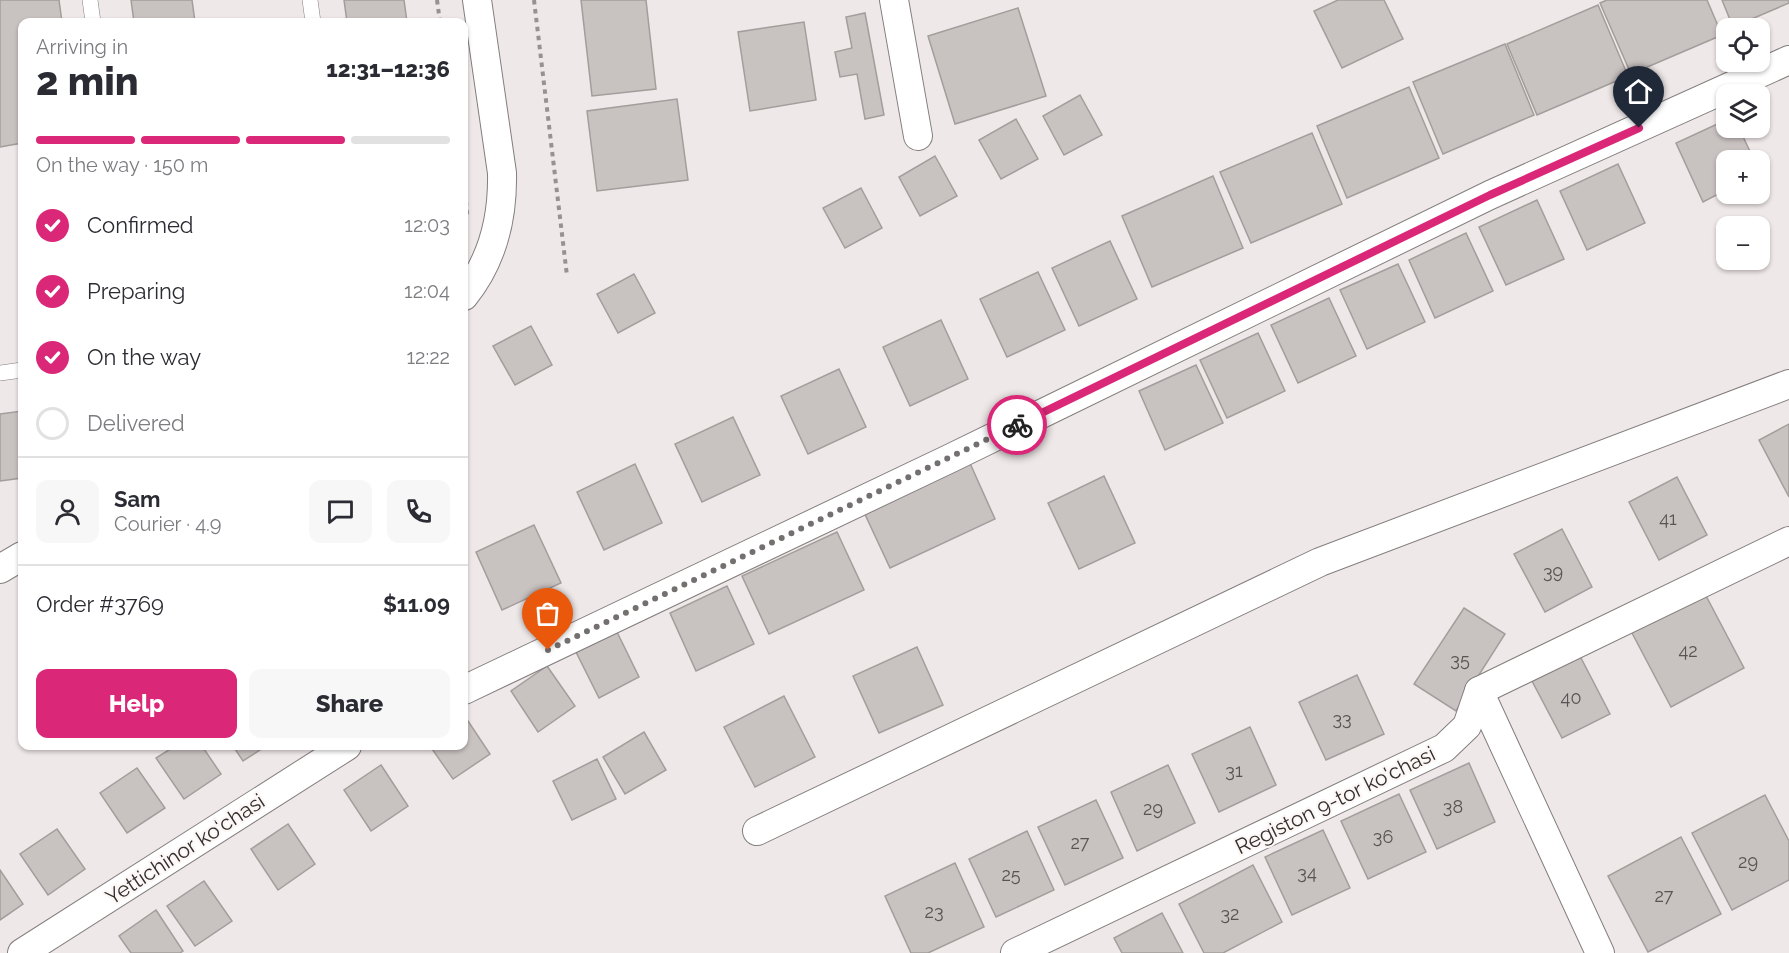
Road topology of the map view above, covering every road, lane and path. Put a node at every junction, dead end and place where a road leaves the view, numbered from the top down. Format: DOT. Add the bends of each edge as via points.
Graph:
graph roads {
  1 [pos="90,0"];
  2 [pos="310,0"];
  3 [pos="436,0"];
  4 [pos="477,0"];
  5 [pos="534,0"];
  6 [pos="894,0"];
  7 [pos="92,18"];
  8 [pos="312,18"];
  9 [pos="439,18"];
  10 [pos="1789,60"];
  11 [pos="918,136"];
  12 [pos="567,276"];
  13 [pos="468,292"];
  14 [pos="18,371"];
  15 [pos="0,373"];
  16 [pos="1789,384"];
  17 [pos="1789,541"];
  18 [pos="18,558"];
  19 [pos="0,569"];
  20 [pos="468,688"];
  21 [pos="1479,692"];
  22 [pos="341,750"];
  23 [pos="757,831"];
  24 [pos="22,953"];
  25 [pos="1015,953"];
  26 [pos="1600,953"];
  1 -- 7 [label="lane"];
  2 -- 8 [label="lane"];
  3 -- 9 [label="path"];
  4 -- 13 [label="street" via="503,193 488,258"];
  5 -- 12 [label="path"];
  6 -- 11 [label="street"];
  10 -- 20 [label="street" via="1490,195"];
  14 -- 15 [label="lane"];
  16 -- 23 [label="street" via="1320,562"];
  17 -- 21 [label="street"];
  18 -- 19 [label="street"];
  21 -- 25 [label="street, Registon 9-tor ko'chasi" via="1467,726 1444,748"];
  21 -- 26 [label="street"];
  22 -- 24 [label="street, Yettichinor ko‘chasi"];
}
